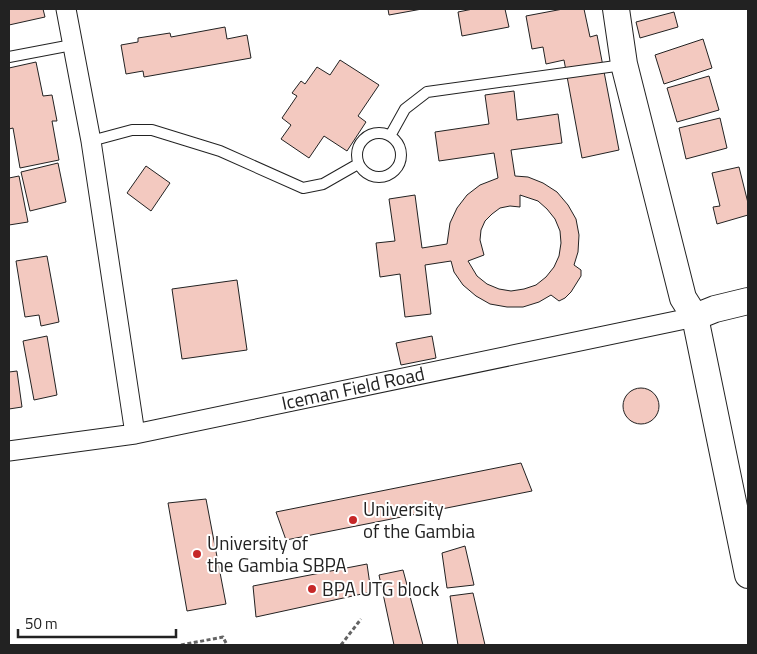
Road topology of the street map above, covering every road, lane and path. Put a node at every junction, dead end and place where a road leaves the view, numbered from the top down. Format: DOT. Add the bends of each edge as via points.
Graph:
graph roads {
  1 [pos="66,9"];
  2 [pos="616,9"];
  3 [pos="72,45"];
  4 [pos="9,57"];
  5 [pos="624,64"];
  6 [pos="390,136"];
  7 [pos="91,141"];
  8 [pos="358,164"];
  9 [pos="748,302"];
  10 [pos="695,317"];
  11 [pos="134,434"];
  12 [pos="9,451"];
  13 [pos="748,575"];
  14 [pos="361,619"];
  15 [pos="181,645"];
  16 [pos="227,645"];
  17 [pos="341,645"];
  1 -- 3 [label="street"];
  2 -- 5 [label="street"];
  3 -- 4 [label="lane"];
  3 -- 7 [label="street"];
  5 -- 6 [label="lane" via="427,92 405,109"];
  5 -- 10 [label="street" via="683,298"];
  6 -- 8 [label="lane" via="377,133 364,139 357,151"];
  6 -- 8 [label="lane" via="401,153 394,172 374,177"];
  7 -- 8 [label="lane" via="132,130 152,130 220,151 303,188 323,184"];
  7 -- 11 [label="street"];
  9 -- 10 [label="street"];
  10 -- 11 [label="street, Iceman Field Road"];
  10 -- 13 [label="street"];
  11 -- 12 [label="street, Iceman Field Road"];
  14 -- 17 [label="path"];
  15 -- 16 [label="path" via="223,637"];
}
